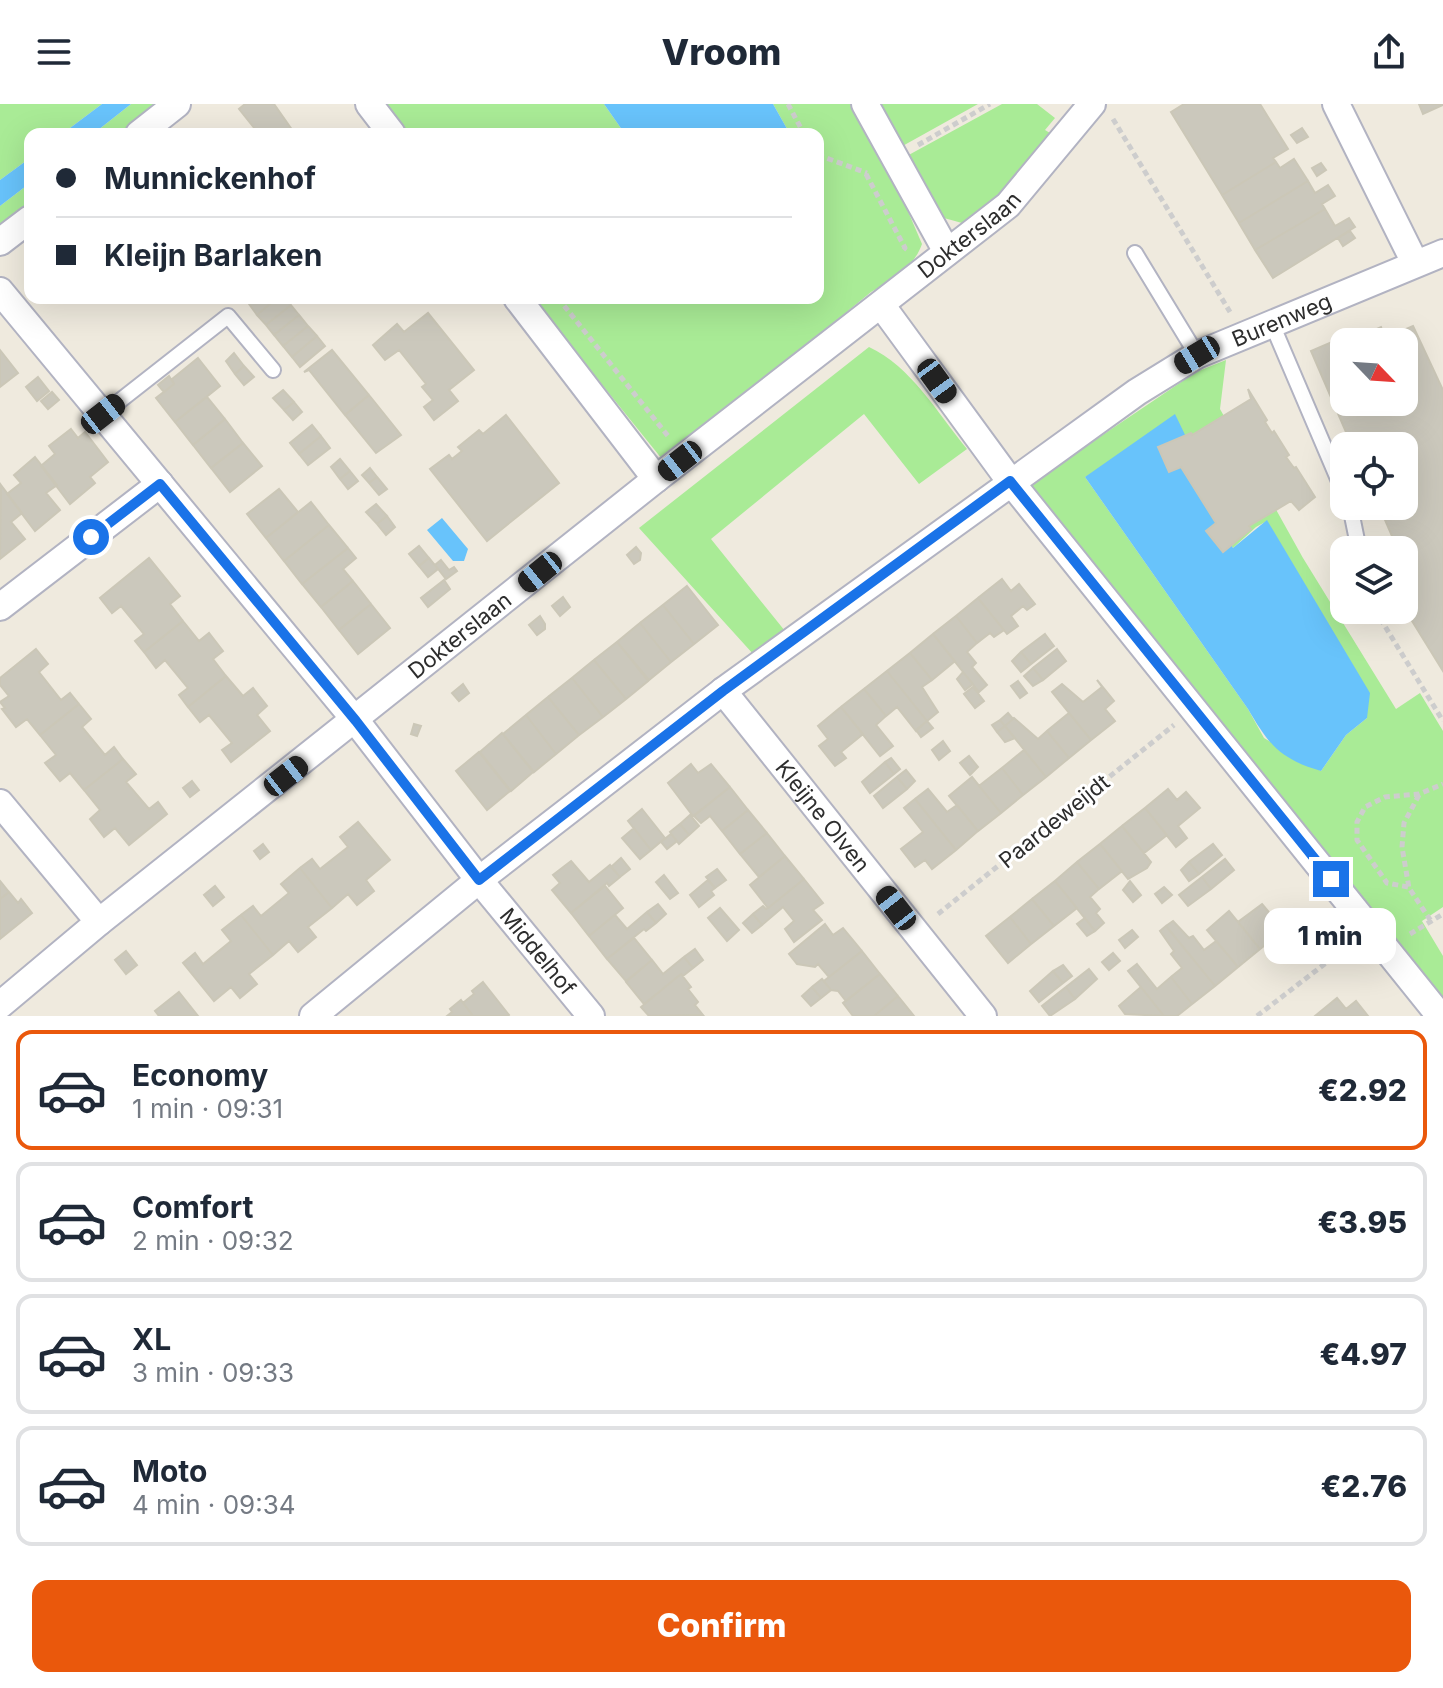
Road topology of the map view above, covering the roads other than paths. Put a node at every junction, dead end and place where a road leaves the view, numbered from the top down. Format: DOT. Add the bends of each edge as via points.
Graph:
graph roads {
  1 [pos="177,104"];
  2 [pos="369,104"];
  3 [pos="865,104"];
  4 [pos="1336,104"];
  5 [pos="1102,111"];
  6 [pos="147,128"];
  7 [pos="387,128"];
  8 [pos="24,224"];
  9 [pos="0,242"];
  10 [pos="947,252"];
  11 [pos="1135,253"];
  12 [pos="1443,253"];
  13 [pos="1415,263"];
  14 [pos="0,291"];
  15 [pos="522,304"];
  16 [pos="882,306"];
  17 [pos="1272,324"];
  18 [pos="1197,355"];
  19 [pos="273,370"];
  20 [pos="103,414"];
  21 [pos="1330,460"];
  22 [pos="656,479"];
  23 [pos="1010,481"];
  24 [pos="160,484"];
  25 [pos="0,607"];
  26 [pos="723,691"];
  27 [pos="356,721"];
  28 [pos="0,803"];
  29 [pos="479,880"];
  30 [pos="99,922"];
  31 [pos="0,1005"];
  32 [pos="313,1016"];
  33 [pos="591,1016"];
  34 [pos="983,1016"];
  35 [pos="1440,1016"];
  1 -- 6 [label="street"];
  2 -- 7 [label="street"];
  3 -- 10 [label="street"];
  4 -- 13 [label="street"];
  5 -- 10 [label="street, Dokterslaan" via="1008,205"];
  8 -- 9 [label="street"];
  10 -- 16 [label="street, Dokterslaan"];
  11 -- 18 [label="lane"];
  12 -- 13 [label="street, Burenweg"];
  13 -- 17 [label="street, Burenweg"];
  14 -- 20 [label="street, Middelhof"];
  15 -- 22 [label="street"];
  16 -- 22 [label="street, Dokterslaan"];
  16 -- 23 [label="street"];
  17 -- 18 [label="street, Burenweg"];
  17 -- 21 [label="lane"];
  18 -- 23 [label="street, Burenweg"];
  19 -- 20 [label="lane" via="228,316"];
  20 -- 24 [label="street, Middelhof"];
  22 -- 27 [label="street, Dokterslaan"];
  23 -- 26 [label="street, Burenweg"];
  23 -- 35 [label="street"];
  24 -- 25 [label="street"];
  24 -- 27 [label="street, Middelhof"];
  26 -- 29 [label="street, Burenweg"];
  26 -- 34 [label="street, Kleijne Olven"];
  27 -- 29 [label="street, Middelhof"];
  27 -- 30 [label="street, Dokterslaan"];
  28 -- 30 [label="street"];
  29 -- 32 [label="street, Burenweg"];
  29 -- 33 [label="street, Middelhof"];
  30 -- 31 [label="street, Dokterslaan"];
}
